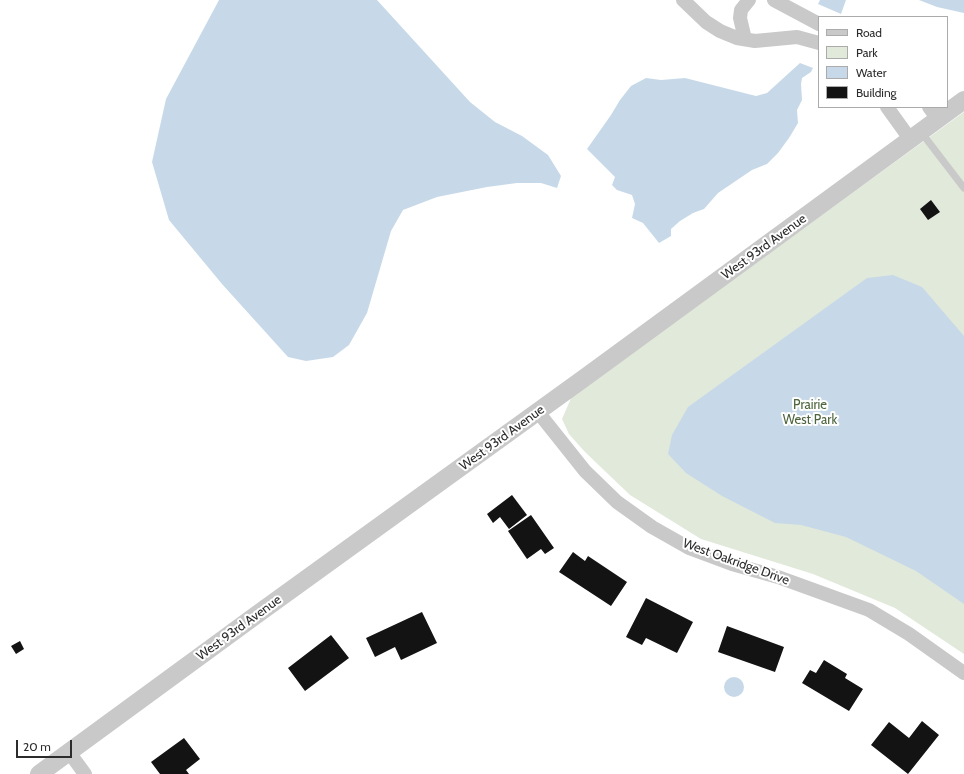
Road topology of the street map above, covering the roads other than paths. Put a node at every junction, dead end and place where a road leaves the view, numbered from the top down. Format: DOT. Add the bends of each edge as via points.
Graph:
graph roads {
  1 [pos="683,0"];
  2 [pos="749,0"];
  3 [pos="774,0"];
  4 [pos="818,23"];
  5 [pos="745,39"];
  6 [pos="818,43"];
  7 [pos="964,100"];
  8 [pos="948,107"];
  9 [pos="888,108"];
  10 [pos="946,108"];
  11 [pos="934,113"];
  12 [pos="915,135"];
  13 [pos="964,188"];
  14 [pos="538,412"];
  15 [pos="964,672"];
  16 [pos="69,752"];
  17 [pos="39,774"];
  18 [pos="85,774"];
  1 -- 5 [label="street" via="706,22 737,38"];
  2 -- 5 [label="street" via="741,10 740,18"];
  3 -- 4 [label="street"];
  5 -- 6 [label="street" via="755,41 797,38"];
  7 -- 8 [label="street, West 93rd Avenue"];
  9 -- 12 [label="street"];
  10 -- 11 [label="street, West 93rd Avenue"];
  11 -- 12 [label="street, West 93rd Avenue"];
  12 -- 13 [label="lane"];
  12 -- 14 [label="street, West 93rd Avenue"];
  14 -- 15 [label="street, West Oakridge Drive" via="585,471 617,502 652,527 689,548 869,610"];
  14 -- 16 [label="street, West 93rd Avenue"];
  16 -- 17 [label="street, West 93rd Avenue"];
  16 -- 18 [label="street"];
}
